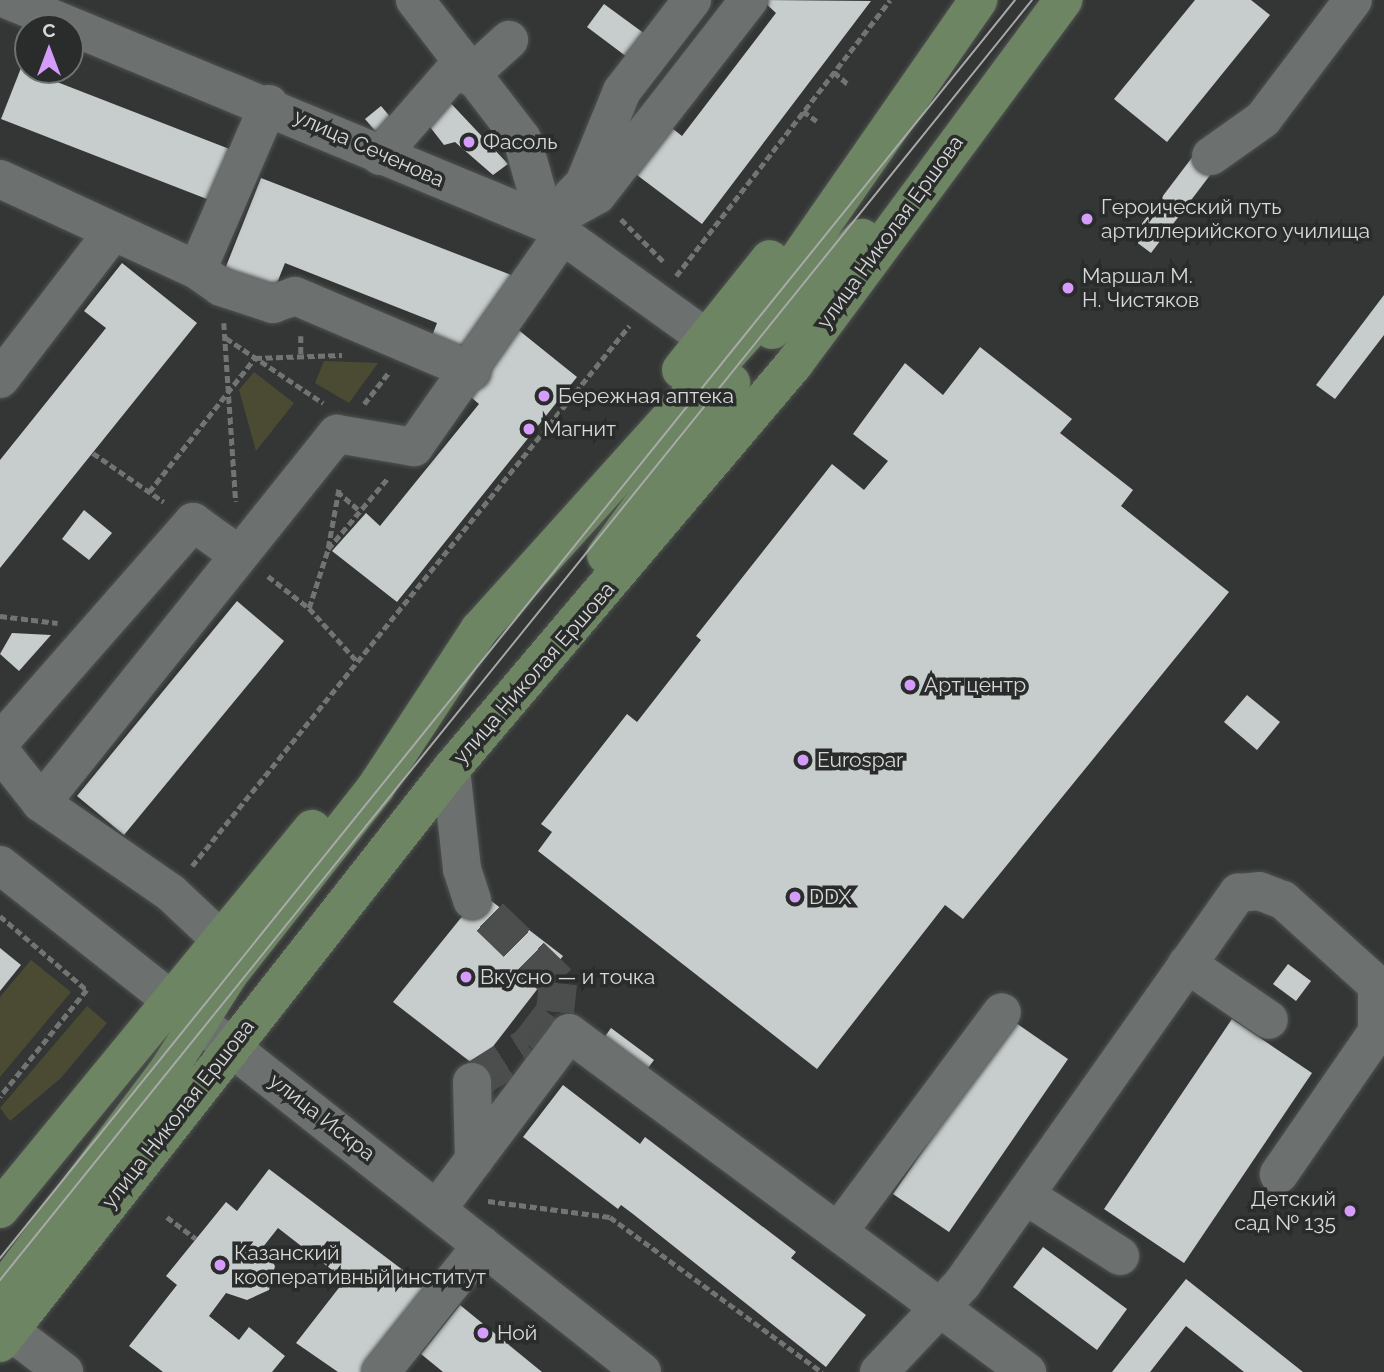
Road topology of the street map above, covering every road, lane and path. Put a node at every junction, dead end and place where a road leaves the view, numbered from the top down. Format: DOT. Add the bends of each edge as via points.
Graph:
graph roads {
  1 [pos="415,0"];
  2 [pos="692,0"];
  3 [pos="749,0"];
  4 [pos="890,0"];
  5 [pos="977,0"];
  6 [pos="1063,0"];
  7 [pos="1353,0"];
  8 [pos="6,7"];
  9 [pos="509,40"];
  10 [pos="465,70"];
  11 [pos="834,72"];
  12 [pos="848,84"];
  13 [pos="269,104"];
  14 [pos="803,111"];
  15 [pos="817,121"];
  16 [pos="380,156"];
  17 [pos="1211,156"];
  18 [pos="0,179"];
  19 [pos="554,229"];
  20 [pos="113,233"];
  21 [pos="209,278"];
  22 [pos="652,302"];
  23 [pos="226,338"];
  24 [pos="706,338"];
  25 [pos="409,345"];
  26 [pos="351,355"];
  27 [pos="255,358"];
  28 [pos="472,371"];
  29 [pos="0,379"];
  30 [pos="230,389"];
  31 [pos="329,407"];
  32 [pos="398,444"];
  33 [pos="93,453"];
  34 [pos="149,492"];
  35 [pos="236,503"];
  36 [pos="193,522"];
  37 [pos="239,555"];
  38 [pos="309,608"];
  39 [pos="0,616"];
  40 [pos="479,630"];
  41 [pos="93,635"];
  42 [pos="356,660"];
  43 [pos="0,742"];
  44 [pos="0,751"];
  45 [pos="451,769"];
  46 [pos="41,803"];
  47 [pos="0,865"];
  48 [pos="170,893"];
  49 [pos="472,900"];
  50 [pos="0,916"];
  51 [pos="220,939"];
  52 [pos="1187,964"];
  53 [pos="170,1000"];
  54 [pos="1002,1012"];
  55 [pos="1269,1020"];
  56 [pos="200,1022"];
  57 [pos="230,1045"];
  58 [pos="472,1082"];
  59 [pos="0,1097"];
  60 [pos="474,1160"];
  61 [pos="1279,1174"];
  62 [pos="1025,1195"];
  63 [pos="478,1200"];
  64 [pos="0,1209"];
  65 [pos="437,1209"];
  66 [pos="167,1217"];
  67 [pos="838,1232"];
  68 [pos="196,1239"];
  69 [pos="482,1245"];
  70 [pos="1120,1256"];
  71 [pos="0,1294"];
  72 [pos="941,1309"];
  73 [pos="5,1337"];
  74 [pos="400,1365"];
  75 [pos="65,1372"];
  76 [pos="642,1372"];
  77 [pos="822,1372"];
  78 [pos="879,1372"];
  79 [pos="1027,1372"];
  1 -- 10 [label="street"];
  2 -- 19 [label="street" via="622,91 584,184"];
  3 -- 19 [label="street" via="597,195"];
  4 -- 11 [label="path"];
  5 -- 24 [label="main road"];
  5 -- 40 [label="main road" via="749,330"];
  6 -- 45 [label="main road, улица Николая Ершова" via="955,144 762,339"];
  7 -- 17 [label="street" via="1263,119"];
  8 -- 13 [label="street, улица Сеченова"];
  9 -- 10 [label="street"];
  10 -- 16 [label="street"];
  10 -- 19 [label="street" via="522,139"];
  11 -- 12 [label="path"];
  11 -- 14 [label="path"];
  13 -- 16 [label="street, улица Сеченова"];
  13 -- 21 [label="street"];
  14 -- 15 [label="path"];
  14 -- 22 [label="path"];
  16 -- 19 [label="street, улица Сеченова"];
  18 -- 20 [label="street"];
  19 -- 22 [label="street, улица Сеченова"];
  19 -- 28 [label="street"];
  20 -- 21 [label="street"];
  20 -- 29 [label="street"];
  21 -- 23 [label="path"];
  21 -- 25 [label="street" via="272,304 295,296"];
  22 -- 24 [label="street, улица Сеченова"];
  22 -- 42 [label="path"];
  23 -- 27 [label="path"];
  23 -- 30 [label="path"];
  24 -- 40 [label="main road"];
  25 -- 28 [label="street"];
  25 -- 32 [label="path" via="351,421"];
  26 -- 27 [label="path"];
  27 -- 30 [label="path"];
  27 -- 31 [label="path"];
  28 -- 32 [label="street"];
  30 -- 34 [label="path"];
  30 -- 35 [label="path"];
  32 -- 37 [label="street" via="337,434"];
  32 -- 38 [label="path" via="328,549"];
  33 -- 34 [label="path"];
  34 -- 36 [label="path"];
  36 -- 37 [label="street"];
  36 -- 41 [label="street"];
  37 -- 38 [label="path"];
  37 -- 46 [label="street"];
  38 -- 42 [label="path"];
  39 -- 41 [label="path" via="89,626"];
  40 -- 51 [label="main road"];
  40 -- 56 [label="main road" via="376,787 229,974"];
  41 -- 43 [label="street"];
  42 -- 48 [label="path"];
  44 -- 46 [label="street"];
  45 -- 49 [label="street" via="462,869"];
  45 -- 56 [label="main road"];
  45 -- 57 [label="main road, улица Николая Ершова"];
  46 -- 48 [label="street"];
  47 -- 53 [label="street, улица Искра"];
  48 -- 51 [label="street"];
  50 -- 59 [label="path" via="87,990"];
  51 -- 53 [label="main road"];
  52 -- 55 [label="street"];
  52 -- 61 [label="street" via="1238,893 1259,891 1283,900 1377,985 1377,1032"];
  52 -- 62 [label="street"];
  53 -- 56 [label="street, улица Искра"];
  53 -- 64 [label="main road"];
  54 -- 67 [label="street"];
  56 -- 57 [label="street, улица Искра"];
  56 -- 64 [label="main road"];
  56 -- 71 [label="main road"];
  57 -- 65 [label="street, улица Искра"];
  57 -- 73 [label="main road, улица Николая Ершова"];
  58 -- 60 [label="street"];
  60 -- 65 [label="street"];
  60 -- 67 [label="street" via="569,1033"];
  62 -- 70 [label="street"];
  62 -- 72 [label="street"];
  63 -- 77 [label="path" via="610,1217"];
  65 -- 69 [label="street, улица Искра"];
  66 -- 68 [label="path"];
  67 -- 72 [label="street"];
  69 -- 74 [label="street"];
  69 -- 76 [label="street, улица Искра"];
  72 -- 78 [label="street"];
  72 -- 79 [label="street"];
  73 -- 75 [label="street"];
}
